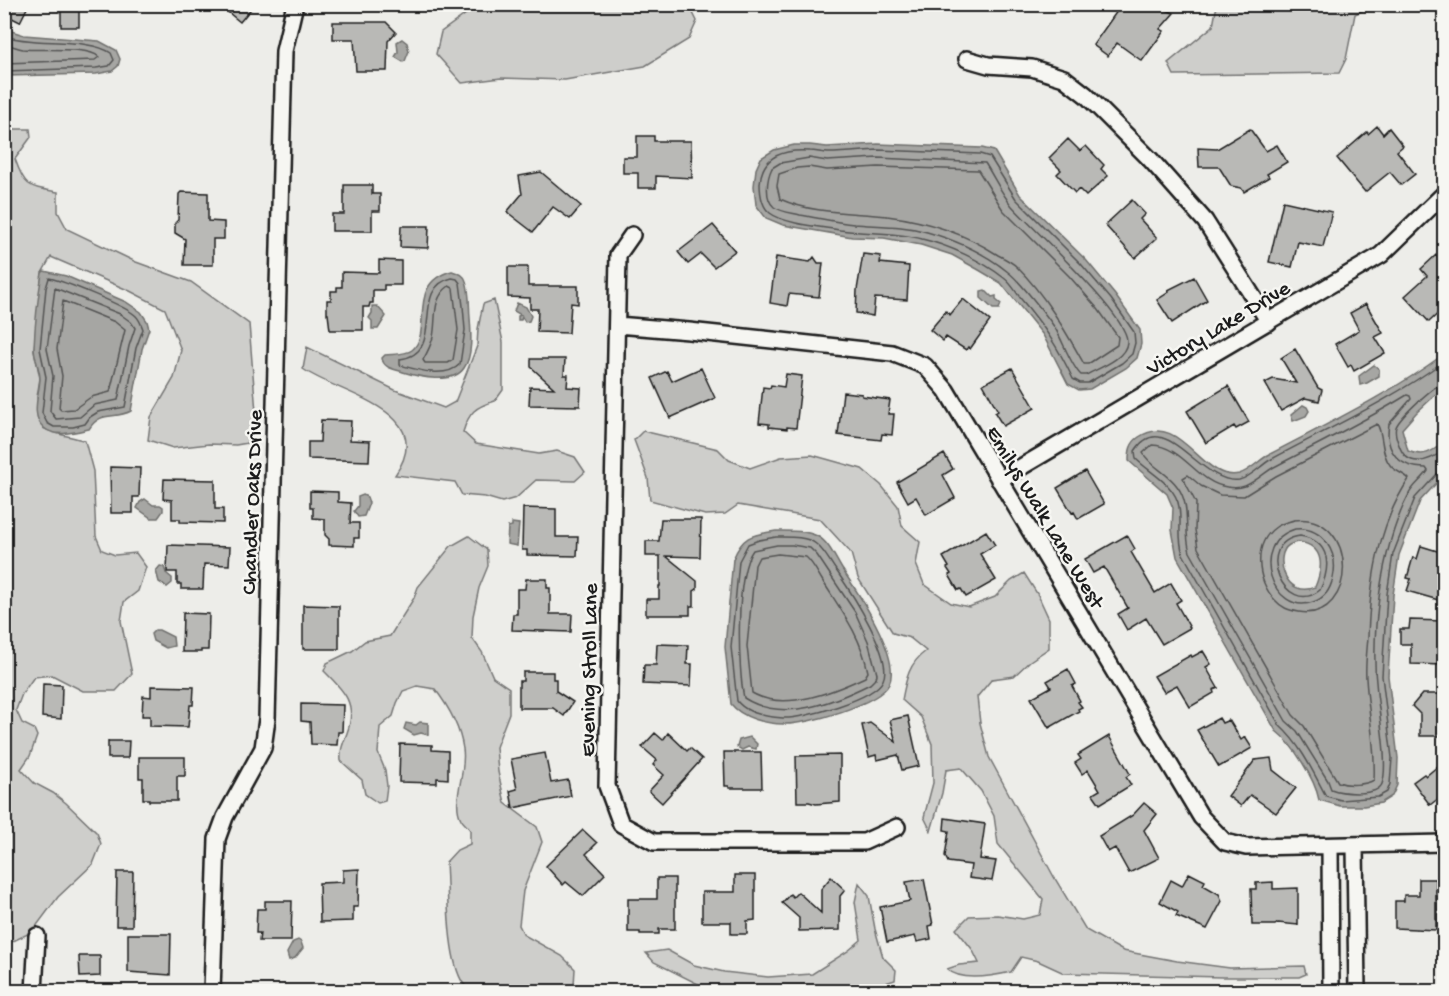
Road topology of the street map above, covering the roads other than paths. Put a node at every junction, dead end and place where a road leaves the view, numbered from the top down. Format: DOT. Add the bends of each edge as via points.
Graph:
graph roads {
  1 [pos="295,4"];
  2 [pos="967,59"];
  3 [pos="1444,194"];
  4 [pos="632,235"];
  5 [pos="1269,322"];
  6 [pos="617,325"];
  7 [pos="999,480"];
  8 [pos="897,827"];
  9 [pos="1444,843"];
  10 [pos="1330,846"];
  11 [pos="1355,846"];
  12 [pos="37,936"];
  13 [pos="34,992"];
  14 [pos="212,992"];
  15 [pos="1331,992"];
  16 [pos="1358,992"];
  1 -- 14 [label="street, Chandler Oaks Drive" via="284,51 267,719 263,748 217,839"];
  2 -- 5 [label="street" via="988,65 1032,68 1064,78 1086,95 1205,221"];
  3 -- 5 [label="street, Victory Lake Drive" via="1381,255"];
  4 -- 6 [label="street, Evening Stroll Lane" via="618,255"];
  5 -- 7 [label="street, Victory Lake Drive"];
  6 -- 7 [label="street, Emilys Walk Lane West" via="892,353 925,366 946,390"];
  6 -- 8 [label="street, Evening Stroll Lane" via="607,786 621,824 654,842 864,842"];
  7 -- 10 [label="street, Emilys Walk Lane West" via="1201,817 1225,842 1246,847"];
  9 -- 11 [label="street, Emilys Walk Lane West"];
  10 -- 11 [label="street, Emilys Walk Lane West"];
  10 -- 15 [label="street"];
  11 -- 16 [label="street"];
  12 -- 13 [label="street"];
}
